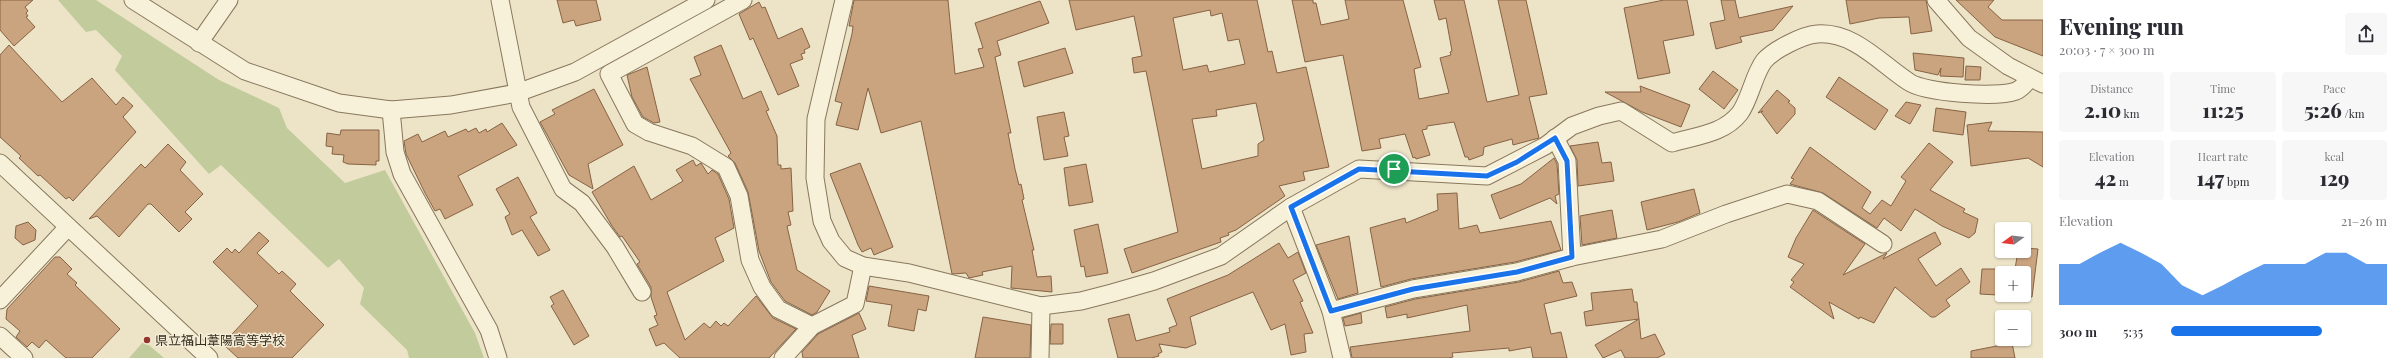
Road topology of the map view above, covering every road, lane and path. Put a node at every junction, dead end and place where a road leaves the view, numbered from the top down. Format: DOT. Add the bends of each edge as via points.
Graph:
graph roads {
  1 [pos="133,0"];
  2 [pos="229,0"];
  3 [pos="500,0"];
  4 [pos="706,0"];
  5 [pos="743,0"];
  6 [pos="844,0"];
  7 [pos="1936,0"];
  8 [pos="199,43"];
  9 [pos="2036,82"];
  10 [pos="517,93"];
  11 [pos="391,110"];
  12 [pos="1555,138"];
  13 [pos="0,163"];
  14 [pos="1291,207"];
  15 [pos="68,227"];
  16 [pos="1883,244"];
  17 [pos="1572,257"];
  18 [pos="863,266"];
  19 [pos="642,292"];
  20 [pos="0,300"];
  21 [pos="1041,306"];
  22 [pos="1331,311"];
  23 [pos="812,326"];
  24 [pos="0,336"];
  25 [pos="24,358"];
  26 [pos="209,358"];
  27 [pos="498,358"];
  28 [pos="783,358"];
  29 [pos="1040,358"];
  30 [pos="1342,358"];
  1 -- 8 [label="street"];
  2 -- 8 [label="street"];
  3 -- 10 [label="street"];
  4 -- 10 [label="street" via="575,72"];
  5 -- 23 [label="street" via="609,74 635,124 649,132 692,146 726,167 738,196 750,260 762,287 778,308"];
  6 -- 18 [label="street" via="816,119 815,178 822,221 831,240 845,258"];
  7 -- 9 [label="street" via="1969,38"];
  8 -- 11 [label="street" via="245,71 339,103"];
  9 -- 12 [label="street" via="2017,91 1982,96 1946,91 1910,83 1877,57 1844,37 1817,34 1789,43 1764,61 1739,114 1714,132 1672,143 1621,111 1572,126"];
  10 -- 11 [label="street" via="451,105"];
  10 -- 19 [label="street" via="520,107 563,189 582,203 615,247"];
  11 -- 27 [label="street" via="395,152 402,174 489,330"];
  12 -- 14 [label="street" via="1517,162 1487,176 1359,169"];
  12 -- 17 [label="street" via="1567,161"];
  13 -- 15 [label="street"];
  14 -- 21 [label="street" via="1221,256 1119,291 1080,301"];
  14 -- 22 [label="street"];
  15 -- 20 [label="street"];
  15 -- 26 [label="street"];
  16 -- 17 [label="street" via="1818,201 1787,194 1662,239"];
  17 -- 22 [label="street" via="1517,272 1413,289"];
  18 -- 21 [label="street" via="909,273"];
  18 -- 23 [label="street" via="855,304"];
  21 -- 29 [label="street"];
  22 -- 30 [label="street"];
  23 -- 28 [label="street"];
  24 -- 25 [label="street"];
}
